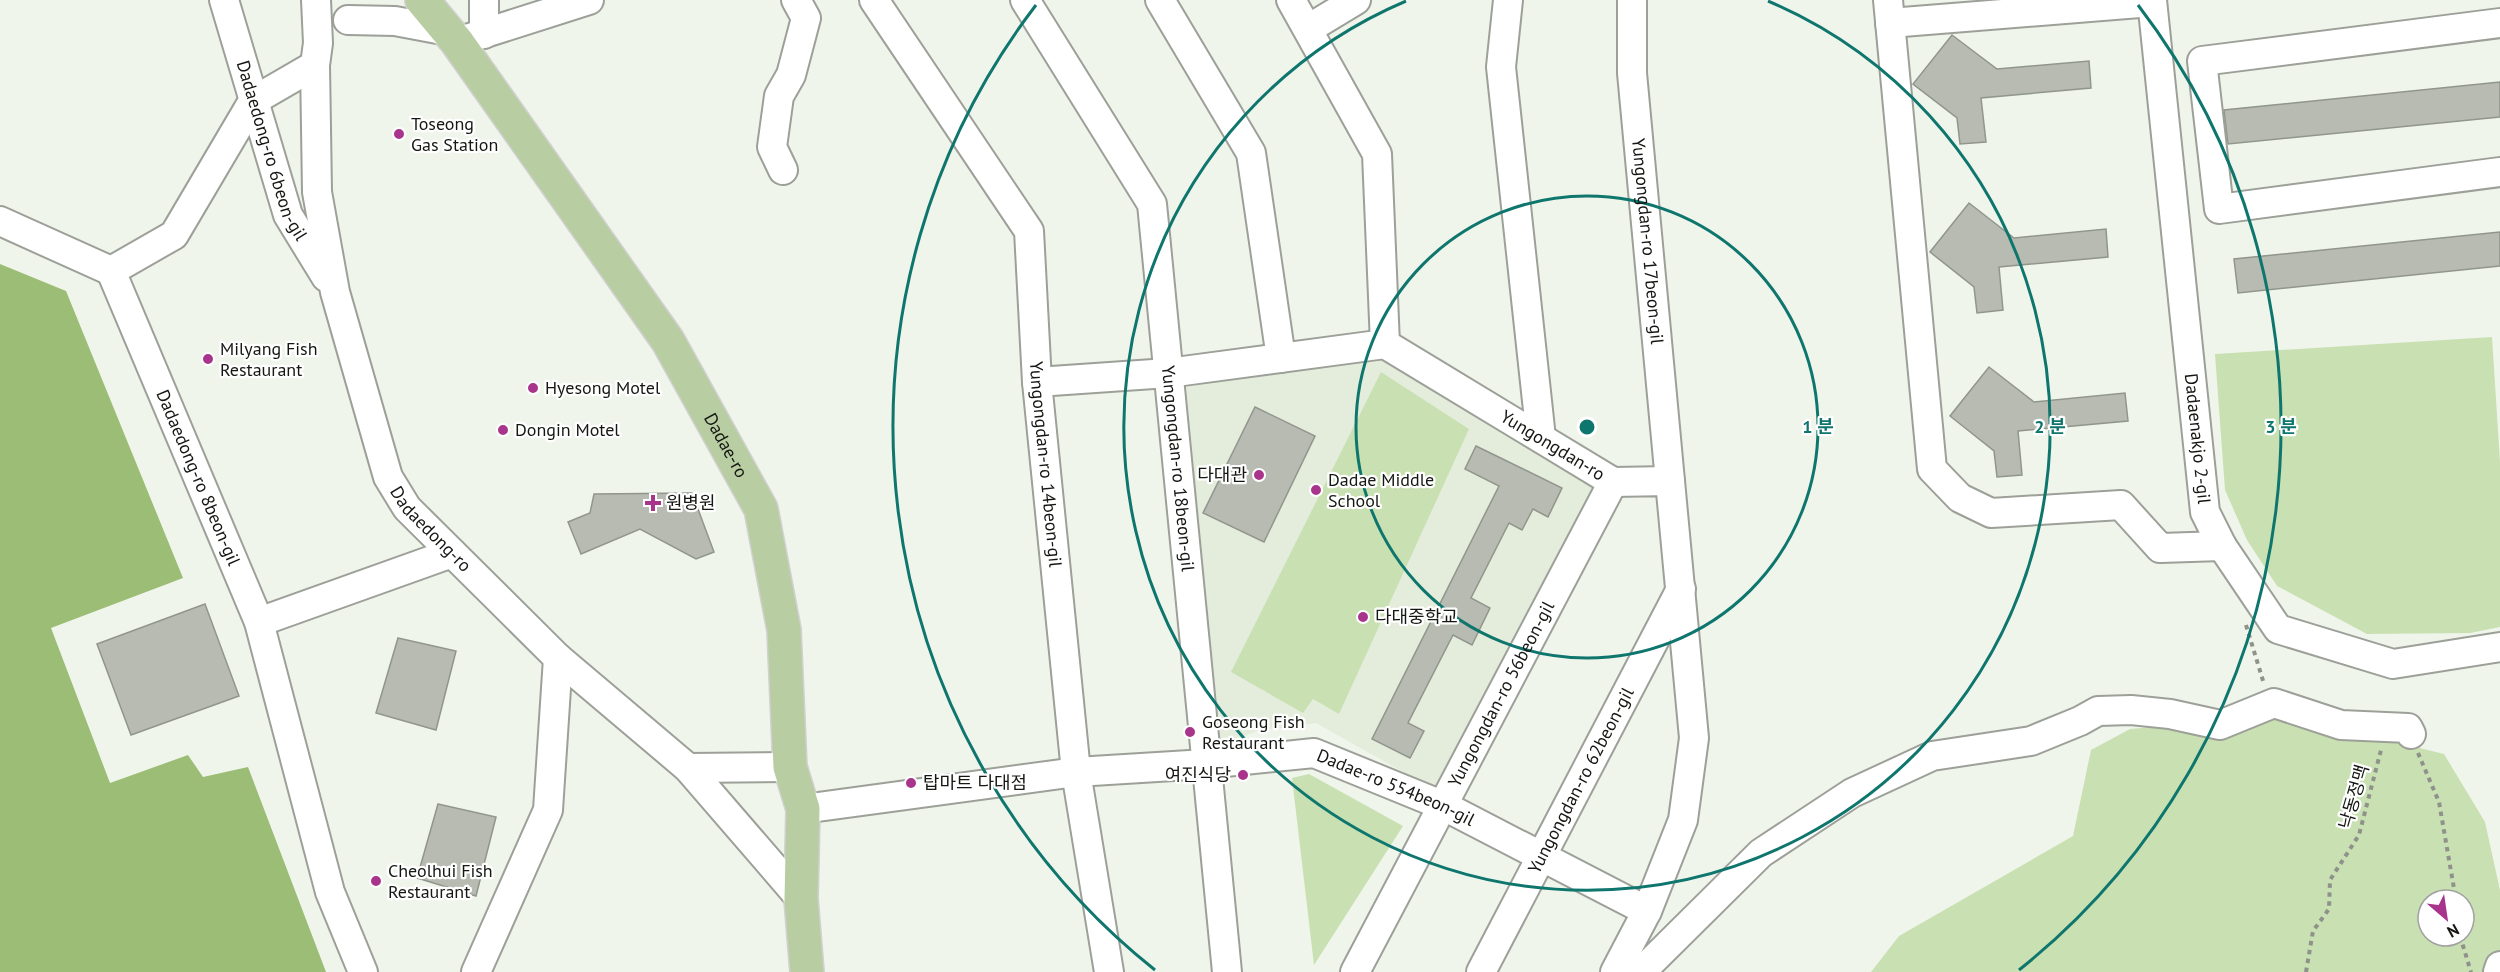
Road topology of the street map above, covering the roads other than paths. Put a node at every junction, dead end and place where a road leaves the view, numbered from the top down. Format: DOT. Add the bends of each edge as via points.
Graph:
graph roads {
  1 [pos="224,0"];
  2 [pos="316,0"];
  3 [pos="372,0"];
  4 [pos="422,0"];
  5 [pos="484,0"];
  6 [pos="590,0"];
  7 [pos="796,0"];
  8 [pos="874,0"];
  9 [pos="1025,0"];
  10 [pos="1160,0"];
  11 [pos="1291,0"];
  12 [pos="1356,0"];
  13 [pos="1508,0"];
  14 [pos="1632,0"];
  15 [pos="2152,1"];
  16 [pos="1889,11"];
  17 [pos="348,20"];
  18 [pos="2500,23"];
  19 [pos="1308,29"];
  20 [pos="463,36"];
  21 [pos="316,54"];
  22 [pos="253,101"];
  23 [pos="783,170"];
  24 [pos="2500,172"];
  25 [pos="0,221"];
  26 [pos="111,271"];
  27 [pos="335,292"];
  28 [pos="1385,344"];
  29 [pos="1281,358"];
  30 [pos="1168,373"];
  31 [pos="1037,382"];
  32 [pos="1541,438"];
  33 [pos="1670,481"];
  34 [pos="1613,482"];
  35 [pos="2222,546"];
  36 [pos="452,553"];
  37 [pos="1681,589"];
  38 [pos="259,622"];
  39 [pos="2500,647"];
  40 [pos="558,658"];
  41 [pos="2400,730"];
  42 [pos="1206,764"];
  43 [pos="790,766"];
  44 [pos="688,768"];
  45 [pos="1076,772"];
  46 [pos="1444,806"];
  47 [pos="803,809"];
  48 [pos="1543,857"];
  49 [pos="801,899"];
  50 [pos="1647,911"];
  51 [pos="2500,966"];
  52 [pos="363,972"];
  53 [pos="477,972"];
  54 [pos="807,972"];
  55 [pos="1109,972"];
  56 [pos="1227,972"];
  57 [pos="1355,972"];
  58 [pos="1481,972"];
  59 [pos="1615,972"];
  60 [pos="1633,972"];
  61 [pos="2498,972"];
  1 -- 22 [label="street, Dadaedong-ro 6beon-gil"];
  2 -- 21 [label="street, Dadaedong-ro"];
  3 -- 17 [label="street"];
  4 -- 20 [label="main road, Dadae-ro"];
  5 -- 20 [label="street"];
  6 -- 20 [label="street"];
  7 -- 23 [label="street" via="806,18 791,75 778,96 772,147"];
  8 -- 31 [label="street, Yungongdan-ro 14beon-gil" via="1029,231"];
  9 -- 30 [label="street, Yungongdan-ro 18beon-gil" via="1152,204"];
  10 -- 29 [label="street" via="1251,153"];
  11 -- 19 [label="street"];
  12 -- 19 [label="street"];
  13 -- 32 [label="street" via="1501,67"];
  14 -- 33 [label="street, Yungongdan-ro 17beon-gil" via="1632,73"];
  15 -- 16 [label="street"];
  15 -- 35 [label="street, Dadaenakjo 2-gil" via="2205,512"];
  16 -- 35 [label="street" via="1932,469 1960,498 1991,513 2121,505 2160,548"];
  17 -- 20 [label="street" via="394,21"];
  17 -- 21 [label="street"];
  18 -- 24 [label="street" via="2202,62 2219,209"];
  19 -- 28 [label="street" via="1377,154"];
  20 -- 43 [label="main road, Dadae-ro" via="668,341 761,508 784,630"];
  21 -- 22 [label="street"];
  21 -- 27 [label="street, Dadaedong-ro" via="317,192"];
  22 -- 26 [label="street" via="174,235"];
  22 -- 27 [label="street, Dadaedong-ro 6beon-gil" via="288,215"];
  25 -- 26 [label="street"];
  26 -- 38 [label="street, Dadaedong-ro 8beon-gil"];
  27 -- 36 [label="street, Dadaedong-ro" via="388,477 407,508"];
  28 -- 29 [label="street"];
  28 -- 32 [label="street, Yungongdan-ro"];
  29 -- 30 [label="street"];
  30 -- 31 [label="street"];
  30 -- 42 [label="street, Yungongdan-ro 18beon-gil"];
  31 -- 45 [label="street, Yungongdan-ro 14beon-gil"];
  32 -- 34 [label="street, Yungongdan-ro"];
  33 -- 34 [label="street, Yungongdan-ro"];
  33 -- 37 [label="street"];
  34 -- 46 [label="street, Yungongdan-ro 56beon-gil"];
  35 -- 39 [label="street, Dadaenakjo 2-gil" via="2278,629 2393,664"];
  36 -- 38 [label="street"];
  36 -- 40 [label="street, Dadaedong-ro"];
  37 -- 48 [label="street, Yungongdan-ro 62beon-gil"];
  37 -- 50 [label="street" via="1694,738 1683,820"];
  38 -- 52 [label="street, Dadaedong-ro 8beon-gil" via="330,892"];
  40 -- 44 [label="street, Dadaedong-ro"];
  40 -- 53 [label="street" via="548,810"];
  41 -- 60 [label="street" via="2341,725 2274,703 2220,724 2170,714 2098,711 2031,741 1932,756 1852,793 1761,853 1648,965"];
  42 -- 45 [label="street, Dadae-ro 554beon-gil"];
  42 -- 46 [label="street, Dadae-ro 554beon-gil" via="1314,753"];
  42 -- 56 [label="street, Yungongdan-ro 18beon-gil"];
  43 -- 44 [label="street"];
  43 -- 47 [label="main road, Dadae-ro"];
  44 -- 49 [label="street, Dadaedong-ro"];
  45 -- 47 [label="street, Dadae-ro 554beon-gil"];
  45 -- 55 [label="street, Yungongdan-ro 14beon-gil"];
  46 -- 48 [label="street, Dadae-ro 554beon-gil"];
  46 -- 57 [label="street, Yungongdan-ro 56beon-gil"];
  47 -- 49 [label="main road, Dadae-ro"];
  48 -- 50 [label="street, Dadae-ro 554beon-gil"];
  48 -- 58 [label="street, Yungongdan-ro 62beon-gil"];
  49 -- 54 [label="main road, Dadae-ro"];
  50 -- 59 [label="street"];
  51 -- 61 [label="street"];
}
